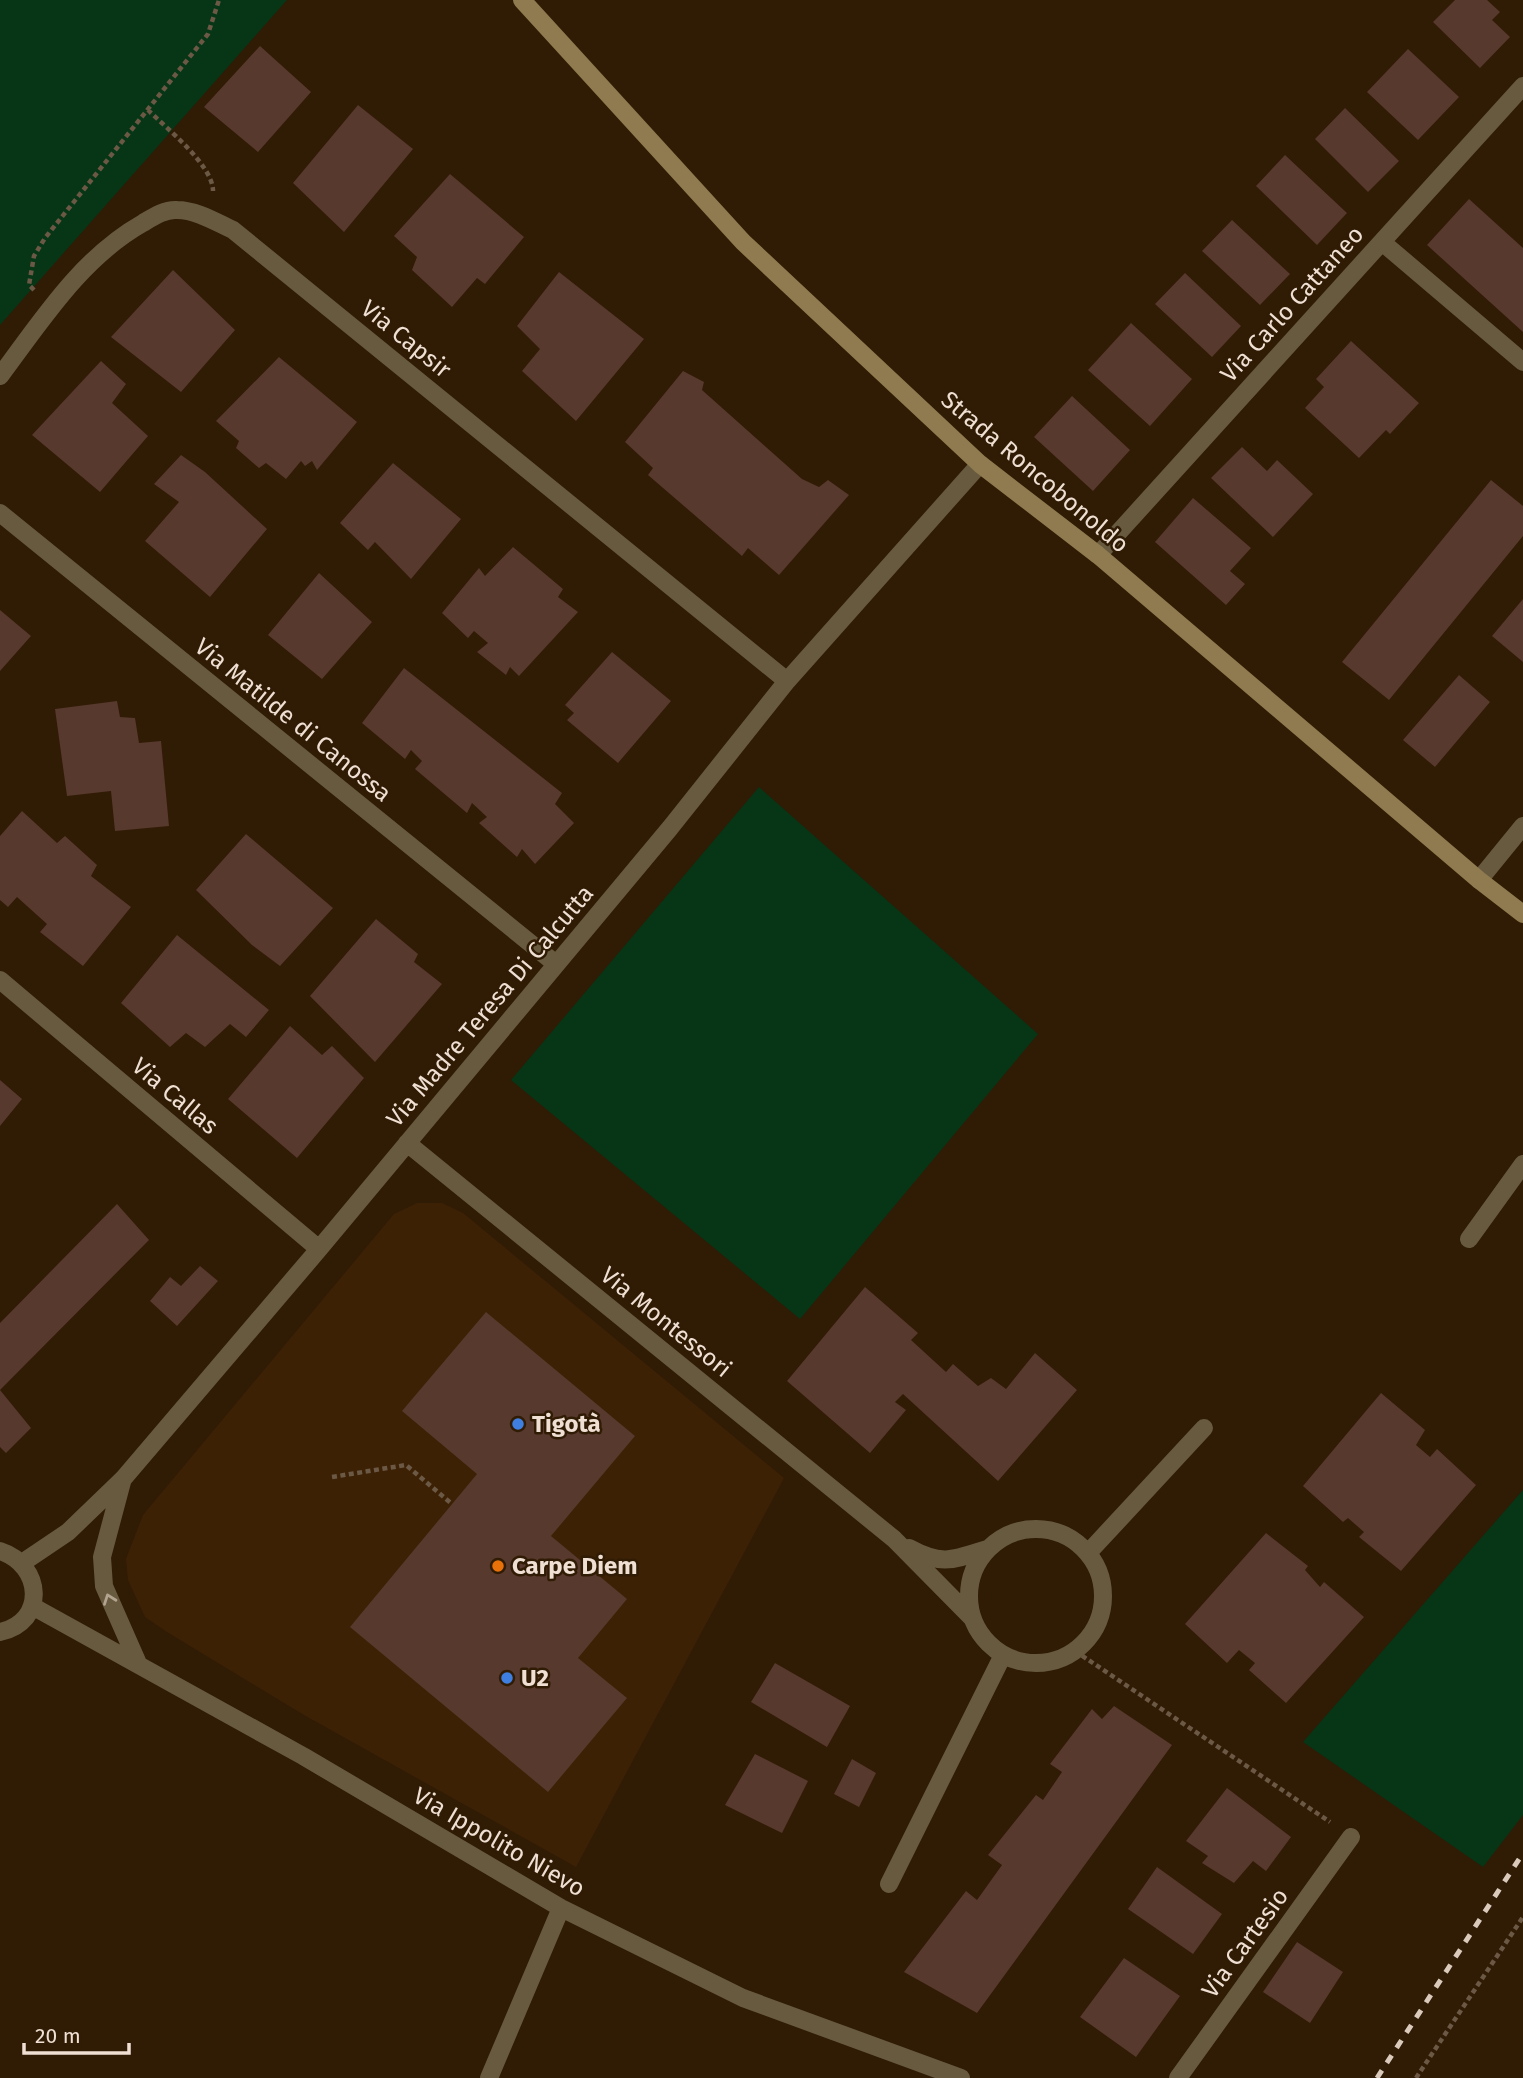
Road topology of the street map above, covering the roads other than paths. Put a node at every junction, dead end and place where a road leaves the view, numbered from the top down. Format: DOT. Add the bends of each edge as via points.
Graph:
graph roads {
  1 [pos="522,0"];
  2 [pos="1523,86"];
  3 [pos="1382,242"];
  4 [pos="1523,362"];
  5 [pos="0,376"];
  6 [pos="980,464"];
  7 [pos="0,513"];
  8 [pos="1098,555"];
  9 [pos="787,681"];
  10 [pos="1523,826"];
  11 [pos="1479,880"];
  12 [pos="1523,914"];
  13 [pos="556,964"];
  14 [pos="0,981"];
  15 [pos="407,1143"];
  16 [pos="1523,1164"];
  17 [pos="1469,1239"];
  18 [pos="319,1249"];
  19 [pos="1204,1428"];
  20 [pos="123,1479"];
  21 [pos="894,1539"];
  22 [pos="987,1549"];
  23 [pos="0,1551"];
  24 [pos="1088,1553"];
  25 [pos="22,1563"];
  26 [pos="32,1606"];
  27 [pos="972,1618"];
  28 [pos="0,1632"];
  29 [pos="1003,1655"];
  30 [pos="137,1661"];
  31 [pos="1351,1837"];
  32 [pos="889,1884"];
  33 [pos="561,1908"];
  34 [pos="956,2077"];
  35 [pos="489,2078"];
  36 [pos="1178,2078"];
  1 -- 6 [label="street, Strada Roncobonoldo" via="743,242"];
  2 -- 3 [label="street, Via Carlo Cattaneo"];
  3 -- 4 [label="street"];
  3 -- 8 [label="street, Via Carlo Cattaneo"];
  5 -- 9 [label="street, Via Capsir" via="78,275 115,239 160,213 177,210 213,220 233,230"];
  6 -- 8 [label="street, Strada Roncobonoldo"];
  6 -- 9 [label="street, Via Madre Teresa Di Calcutta"];
  7 -- 13 [label="street, Via Matilde di Canossa"];
  8 -- 11 [label="street, Strada Roncobonoldo"];
  9 -- 13 [label="street, Via Madre Teresa Di Calcutta"];
  10 -- 11 [label="street"];
  11 -- 12 [label="street, Strada Roncobonoldo"];
  13 -- 15 [label="street, Via Madre Teresa Di Calcutta"];
  14 -- 18 [label="street, Via Callas"];
  15 -- 18 [label="street, Via Madre Teresa Di Calcutta"];
  15 -- 21 [label="street, Via Montessori"];
  16 -- 17 [label="street"];
  18 -- 20 [label="street, Via Madre Teresa Di Calcutta"];
  19 -- 24 [label="street"];
  20 -- 25 [label="street, Via Madre Teresa Di Calcutta" via="68,1532"];
  30 -- 20 [label="street, one-way" via="109,1598 103,1567 107,1530"];
  21 -- 22 [label="street, Via Montessori" via="928,1558 949,1561"];
  21 -- 27 [label="street, Via Montessori"];
  22 -- 24 [label="street, Via Montessori" via="1005,1536 1027,1529 1050,1530 1071,1538"];
  22 -- 27 [label="street" via="970,1582"];
  23 -- 25 [label="street"];
  24 -- 29 [label="street" via="1099,1572 1102,1605 1090,1635 1075,1651 1058,1659 1021,1662"];
  25 -- 26 [label="street" via="33,1583"];
  26 -- 28 [label="street" via="17,1626"];
  26 -- 30 [label="street, Via Ippolito Nievo"];
  27 -- 29 [label="street, Via Montessori" via="990,1645"];
  29 -- 32 [label="street"];
  30 -- 33 [label="street, Via Ippolito Nievo"];
  31 -- 36 [label="street, Via Cartesio"];
  33 -- 34 [label="street, Via Ippolito Nievo" via="743,1998"];
  33 -- 35 [label="street"];
}
